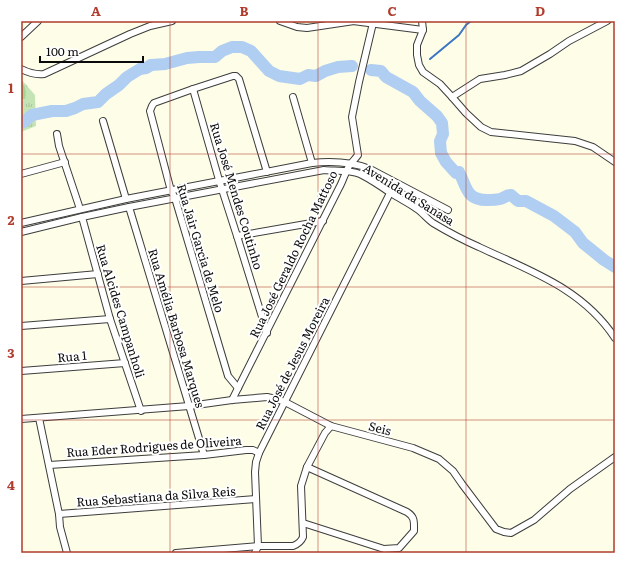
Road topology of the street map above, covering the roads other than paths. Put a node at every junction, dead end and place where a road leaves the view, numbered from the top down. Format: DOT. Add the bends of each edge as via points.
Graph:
graph roads {
  1 [pos="38,21"];
  2 [pos="168,21"];
  3 [pos="280,21"];
  4 [pos="354,21"];
  5 [pos="422,21"];
  6 [pos="607,21"];
  7 [pos="373,22"];
  8 [pos="423,30"];
  9 [pos="21,37"];
  10 [pos="21,69"];
  11 [pos="193,89"];
  12 [pos="452,96"];
  13 [pos="293,97"];
  14 [pos="103,121"];
  15 [pos="56,134"];
  16 [pos="65,162"];
  17 [pos="615,162"];
  18 [pos="312,163"];
  19 [pos="351,164"];
  20 [pos="267,172"];
  21 [pos="346,172"];
  22 [pos="21,174"];
  23 [pos="219,180"];
  24 [pos="171,190"];
  25 [pos="222,190"];
  26 [pos="390,193"];
  27 [pos="175,198"];
  28 [pos="126,199"];
  29 [pos="129,207"];
  30 [pos="80,209"];
  31 [pos="448,210"];
  32 [pos="82,217"];
  33 [pos="323,221"];
  34 [pos="21,223"];
  35 [pos="21,232"];
  36 [pos="237,236"];
  37 [pos="98,274"];
  38 [pos="21,281"];
  39 [pos="110,319"];
  40 [pos="21,326"];
  41 [pos="266,333"];
  42 [pos="615,338"];
  43 [pos="125,363"];
  44 [pos="21,371"];
  45 [pos="238,388"];
  46 [pos="232,400"];
  47 [pos="285,402"];
  48 [pos="189,406"];
  49 [pos="140,411"];
  50 [pos="39,418"];
  51 [pos="21,420"];
  52 [pos="331,426"];
  53 [pos="260,453"];
  54 [pos="204,455"];
  55 [pos="615,457"];
  56 [pos="49,466"];
  57 [pos="307,467"];
  58 [pos="256,499"];
  59 [pos="59,514"];
  60 [pos="303,523"];
  61 [pos="258,546"];
  62 [pos="67,553"];
  63 [pos="176,553"];
  64 [pos="256,553"];
  1 -- 9 [label="street"];
  2 -- 10 [label="street" via="130,34 44,74 30,74"];
  3 -- 4 [label="street" via="307,28"];
  4 -- 7 [label="street"];
  5 -- 8 [label="street"];
  6 -- 12 [label="street" via="521,71 480,79"];
  7 -- 8 [label="street"];
  7 -- 19 [label="street, Rua José Geraldo Rocha Mattoso" via="352,117 358,155"];
  8 -- 12 [label="street" via="417,45 419,65 423,72"];
  11 -- 20 [label="street" via="233,76 240,79"];
  11 -- 23 [label="street, Rua José Mendes Coutinho"];
  11 -- 24 [label="street, Rua Jair Garcia de Melo" via="154,103 150,110"];
  12 -- 17 [label="street" via="481,127 491,132 575,141 593,147"];
  13 -- 18 [label="street"];
  14 -- 28 [label="street"];
  15 -- 16 [label="street"];
  16 -- 22 [label="street"];
  16 -- 30 [label="street"];
  18 -- 19 [label="street, Avenida da Sanasa" via="329,161"];
  18 -- 20 [label="street, Avenida da Sanasa"];
  19 -- 21 [label="street, Rua José Geraldo Rocha Mattoso"];
  19 -- 31 [label="street, Avenida da Sanasa" via="370,169"];
  20 -- 23 [label="street, Avenida da Sanasa"];
  21 -- 25 [label="street, Avenida da Sanasa" via="324,170"];
  21 -- 26 [label="street, Avenida da Sanasa" via="362,175"];
  21 -- 33 [label="street, Rua José Geraldo Rocha Mattoso"];
  23 -- 24 [label="street, Avenida da Sanasa"];
  23 -- 25 [label="street, Rua José Mendes Coutinho"];
  24 -- 27 [label="street, Rua Jair Garcia de Melo"];
  24 -- 28 [label="street, Avenida da Sanasa"];
  25 -- 27 [label="street, Avenida da Sanasa"];
  25 -- 36 [label="street, Rua José Mendes Coutinho"];
  26 -- 42 [label="street, Avenida da Sanasa" via="452,234 567,290 588,306"];
  26 -- 47 [label="street, Rua José de Jesus Moreira"];
  27 -- 29 [label="street, Avenida da Sanasa"];
  27 -- 45 [label="street, Rua Jair Garcia de Melo" via="228,376"];
  28 -- 30 [label="street, Avenida da Sanasa"];
  29 -- 32 [label="street, Avenida da Sanasa"];
  29 -- 48 [label="street, Rua Amélia Barbosa Marques"];
  30 -- 34 [label="street, Avenida da Sanasa"];
  32 -- 35 [label="street, Avenida da Sanasa"];
  32 -- 37 [label="street, Rua Alcides Campanholi"];
  33 -- 36 [label="street"];
  33 -- 41 [label="street, Rua José Geraldo Rocha Mattoso"];
  36 -- 41 [label="street, Rua José Mendes Coutinho"];
  37 -- 38 [label="street"];
  37 -- 39 [label="street, Rua Alcides Campanholi"];
  39 -- 40 [label="street"];
  39 -- 43 [label="street, Rua Alcides Campanholi"];
  41 -- 45 [label="street, Rua José Geraldo Rocha Mattoso"];
  43 -- 44 [label="street, Rua 1"];
  43 -- 49 [label="street, Rua Alcides Campanholi"];
  45 -- 46 [label="street, Rua José Geraldo Rocha Mattoso"];
  46 -- 47 [label="street, Seis" via="267,397"];
  46 -- 48 [label="street, Seis"];
  47 -- 52 [label="street, Seis"];
  47 -- 53 [label="street, Rua José de Jesus Moreira"];
  48 -- 49 [label="street, Seis"];
  48 -- 54 [label="street, Rua Amélia Barbosa Marques"];
  49 -- 50 [label="street, Seis"];
  50 -- 51 [label="street, Seis"];
  50 -- 56 [label="street"];
  52 -- 55 [label="street, Seis" via="413,448 439,459 453,471 496,529 511,533 534,520"];
  52 -- 57 [label="street" via="324,433"];
  53 -- 54 [label="street, Rua Eder Rodrigues de Oliveira" via="246,450"];
  53 -- 58 [label="street, Rua José de Jesus Moreira" via="255,472"];
  54 -- 56 [label="street, Rua Eder Rodrigues de Oliveira"];
  56 -- 59 [label="street"];
  57 -- 60 [label="street" via="301,486"];
  57 -- 60 [label="street" via="407,512 412,515 414,531 398,548 384,549"];
  58 -- 59 [label="street, Rua Sebastiana da Silva Reis"];
  58 -- 61 [label="street, Rua José de Jesus Moreira"];
  59 -- 62 [label="street"];
  60 -- 61 [label="street" via="303,537 298,544"];
  61 -- 63 [label="street"];
  61 -- 64 [label="street, Rua José de Jesus Moreira"];
}
